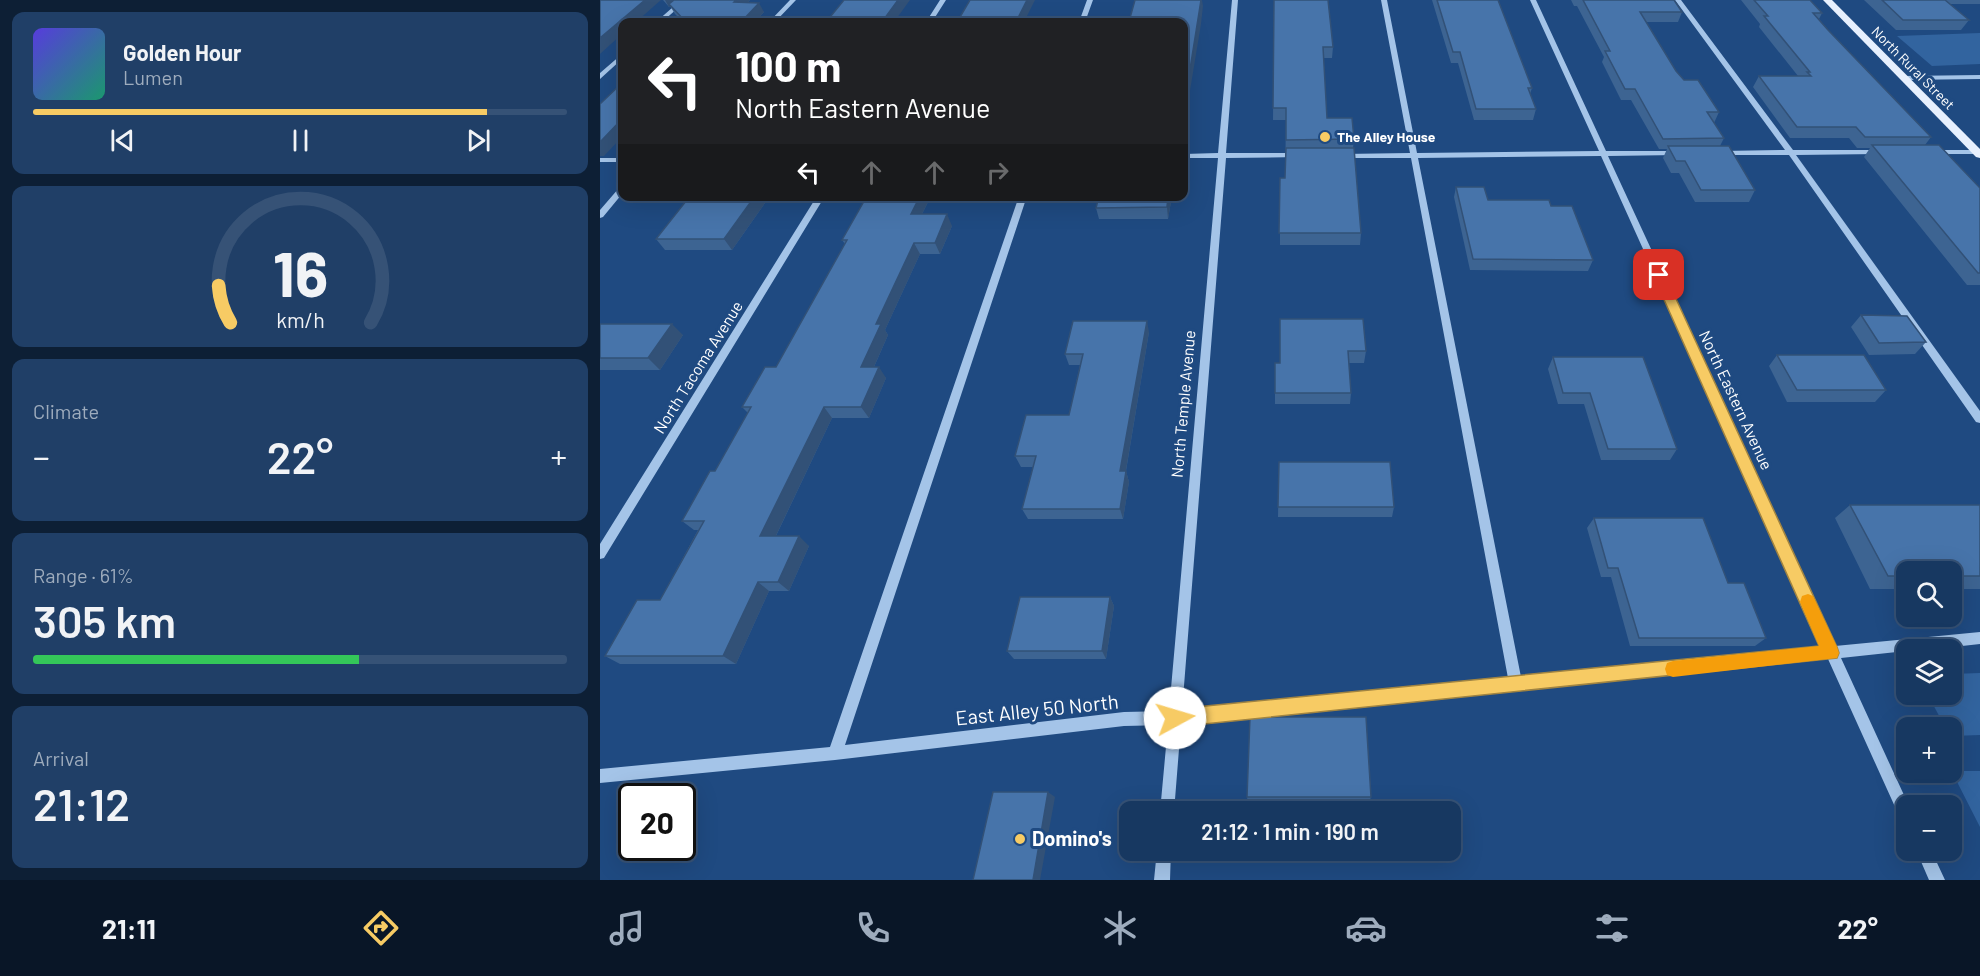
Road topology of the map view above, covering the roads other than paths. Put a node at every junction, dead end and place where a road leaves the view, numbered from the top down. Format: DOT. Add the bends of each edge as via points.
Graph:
graph roads {
  1 [pos="684,0"];
  2 [pos="793,0"];
  3 [pos="943,0"];
  4 [pos="1090,0"];
  5 [pos="1235,0"];
  6 [pos="1384,0"];
  7 [pos="1533,0"];
  8 [pos="1678,0"];
  9 [pos="1827,0"];
  10 [pos="664,18"];
  11 [pos="776,18"];
  12 [pos="932,18"];
  13 [pos="1083,18"];
  14 [pos="618,60"];
  15 [pos="600,77"];
  16 [pos="1980,77"];
  17 [pos="1904,78"];
  18 [pos="1883,152"];
  19 [pos="1929,152"];
  20 [pos="1603,153"];
  21 [pos="1686,153"];
  22 [pos="1709,153"];
  23 [pos="1791,153"];
  24 [pos="1979,154"];
  25 [pos="1222,155"];
  26 [pos="1416,155"];
  27 [pos="1188,156"];
  28 [pos="1308,156"];
  29 [pos="1329,156"];
  30 [pos="600,160"];
  31 [pos="618,160"];
  32 [pos="618,195"];
  33 [pos="818,201"];
  34 [pos="1021,201"];
  35 [pos="600,215"];
  36 [pos="1980,418"];
  37 [pos="600,554"];
  38 [pos="1980,638"];
  39 [pos="1831,653"];
  40 [pos="1516,685"];
  41 [pos="1175,718"];
  42 [pos="835,753"];
  43 [pos="600,776"];
  44 [pos="1897,795"];
  45 [pos="1168,801"];
  46 [pos="1163,861"];
  47 [pos="1928,861"];
  48 [pos="1162,880"];
  49 [pos="1937,880"];
  1 -- 10 [label="street"];
  2 -- 11 [label="street"];
  3 -- 12 [label="street"];
  4 -- 13 [label="street"];
  5 -- 25 [label="street, North Temple Avenue"];
  6 -- 26 [label="street"];
  7 -- 20 [label="street, North Eastern Avenue"];
  8 -- 23 [label="street"];
  9 -- 17 [label="main road, North Rural Street"];
  14 -- 15 [label="street"];
  16 -- 17 [label="street"];
  17 -- 24 [label="main road, North Rural Street"];
  18 -- 23 [label="street"];
  19 -- 24 [label="street"];
  20 -- 21 [label="street"];
  20 -- 26 [label="street"];
  20 -- 39 [label="street, North Eastern Avenue"];
  22 -- 23 [label="street"];
  23 -- 36 [label="street"];
  25 -- 27 [label="street"];
  25 -- 28 [label="street"];
  25 -- 41 [label="street, North Temple Avenue"];
  26 -- 29 [label="street"];
  26 -- 40 [label="street"];
  30 -- 31 [label="street"];
  32 -- 35 [label="street"];
  33 -- 37 [label="street, North Tacoma Avenue"];
  34 -- 42 [label="street"];
  38 -- 39 [label="street, East Alley 50 North"];
  39 -- 40 [label="street, East Alley 50 North"];
  39 -- 44 [label="street, North Eastern Avenue"];
  40 -- 41 [label="street, East Alley 50 North"];
  41 -- 42 [label="street, East Alley 50 North" via="1124,719"];
  41 -- 45 [label="street, North Temple Avenue"];
  42 -- 43 [label="street, East Alley 50 North"];
  46 -- 48 [label="street"];
  47 -- 49 [label="street"];
}
